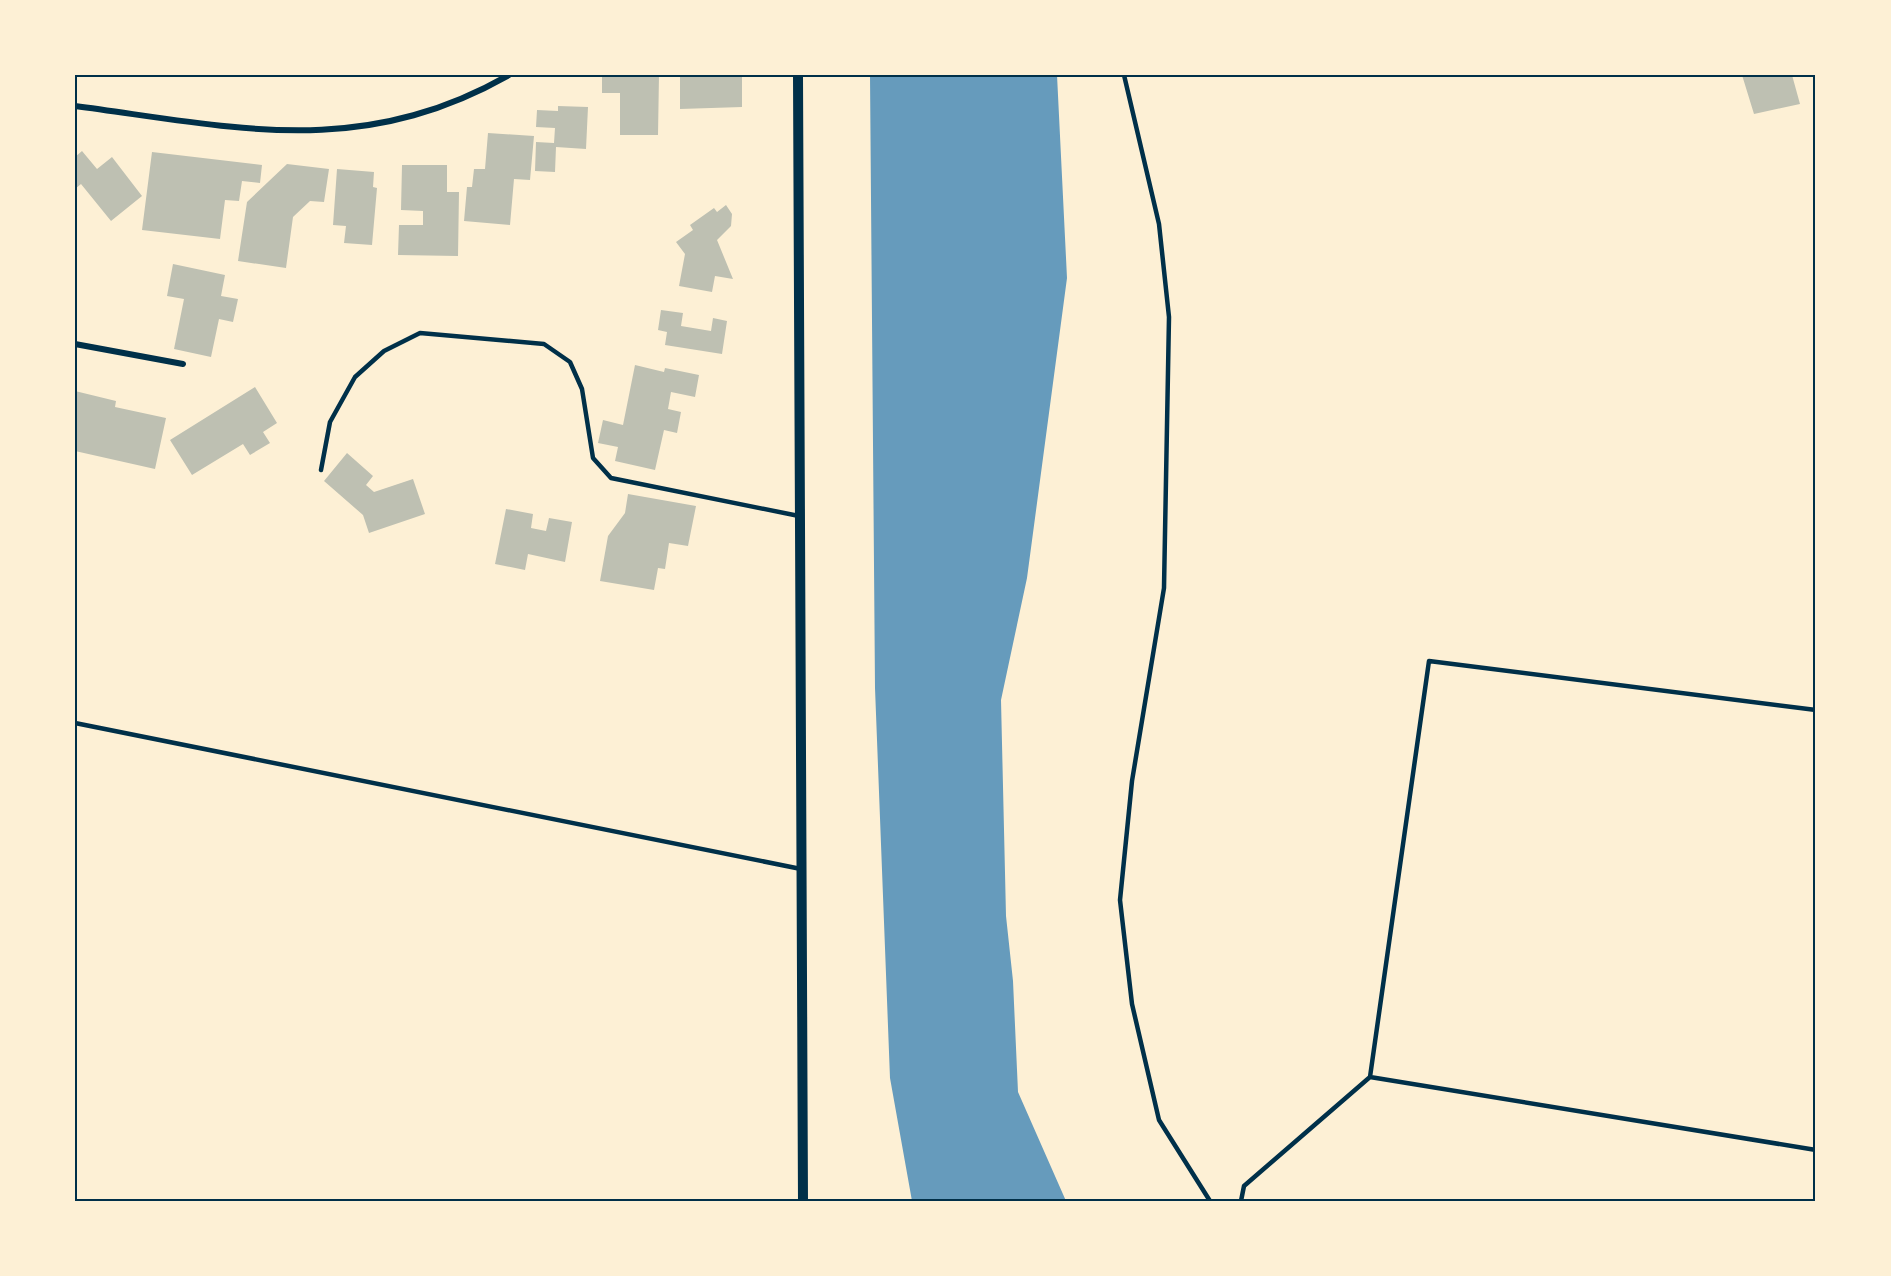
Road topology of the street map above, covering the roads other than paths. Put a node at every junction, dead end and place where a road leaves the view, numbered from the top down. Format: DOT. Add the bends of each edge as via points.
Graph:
graph roads {
  1 [pos="509,75"];
  2 [pos="798,75"];
  3 [pos="1124,75"];
  4 [pos="75,106"];
  5 [pos="75,344"];
  6 [pos="183,364"];
  7 [pos="321,470"];
  8 [pos="800,517"];
  9 [pos="1816,710"];
  10 [pos="75,723"];
  11 [pos="801,869"];
  12 [pos="1370,1077"];
  13 [pos="1816,1150"];
  14 [pos="803,1201"];
  15 [pos="1210,1201"];
  16 [pos="1241,1201"];
  1 -- 4 [label="street" via="432,111 345,130 256,130"];
  2 -- 8 [label="street"];
  3 -- 15 [label="lane" via="1159,224 1169,318 1164,588 1132,781 1120,900 1132,1004 1159,1120"];
  5 -- 6 [label="street"];
  7 -- 8 [label="lane" via="330,422 356,377 384,351 420,333 512,339 544,344 570,362 582,389 593,458 611,478"];
  8 -- 11 [label="street"];
  9 -- 12 [label="lane" via="1429,661"];
  10 -- 11 [label="lane"];
  11 -- 14 [label="street"];
  12 -- 13 [label="lane"];
  12 -- 16 [label="lane" via="1244,1186"];
}
